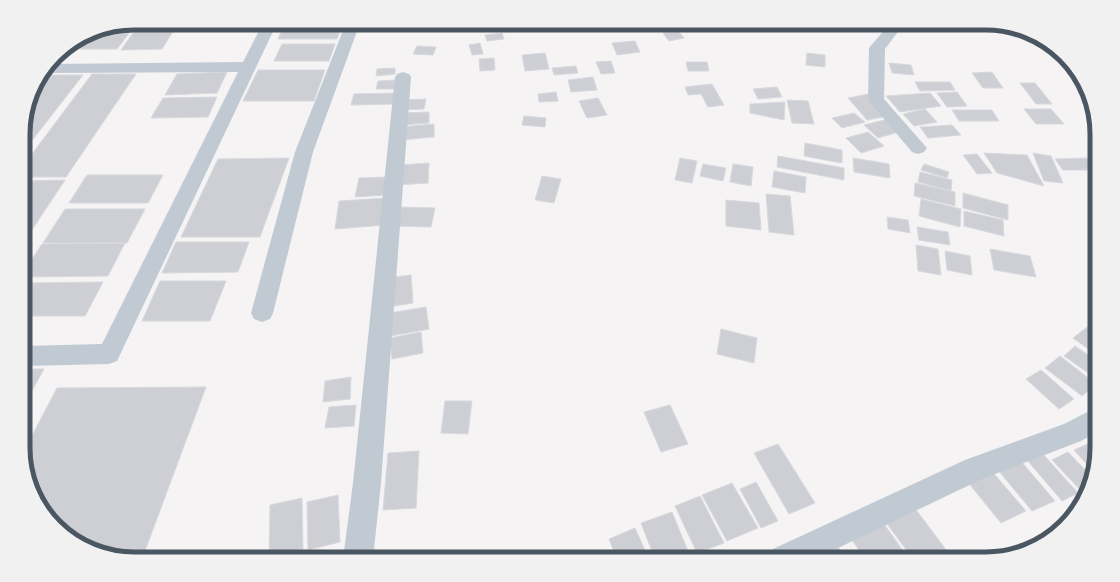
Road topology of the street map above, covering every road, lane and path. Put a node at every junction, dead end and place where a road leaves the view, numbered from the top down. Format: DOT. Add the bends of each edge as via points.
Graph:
graph roads {
  1 [pos="267,30"];
  2 [pos="350,30"];
  3 [pos="892,30"];
  4 [pos="249,67"];
  5 [pos="54,69"];
  6 [pos="403,77"];
  7 [pos="918,148"];
  8 [pos="262,313"];
  9 [pos="30,356"];
  10 [pos="1090,423"];
  11 [pos="359,552"];
  12 [pos="798,552"];
  1 -- 4 [label="street"];
  2 -- 8 [label="street" via="304,152"];
  3 -- 7 [label="street" via="877,48 876,100"];
  4 -- 5 [label="street"];
  4 -- 9 [label="street" via="109,354"];
  6 -- 11 [label="street"];
  10 -- 12 [label="street" via="1072,433 974,469"];
}
